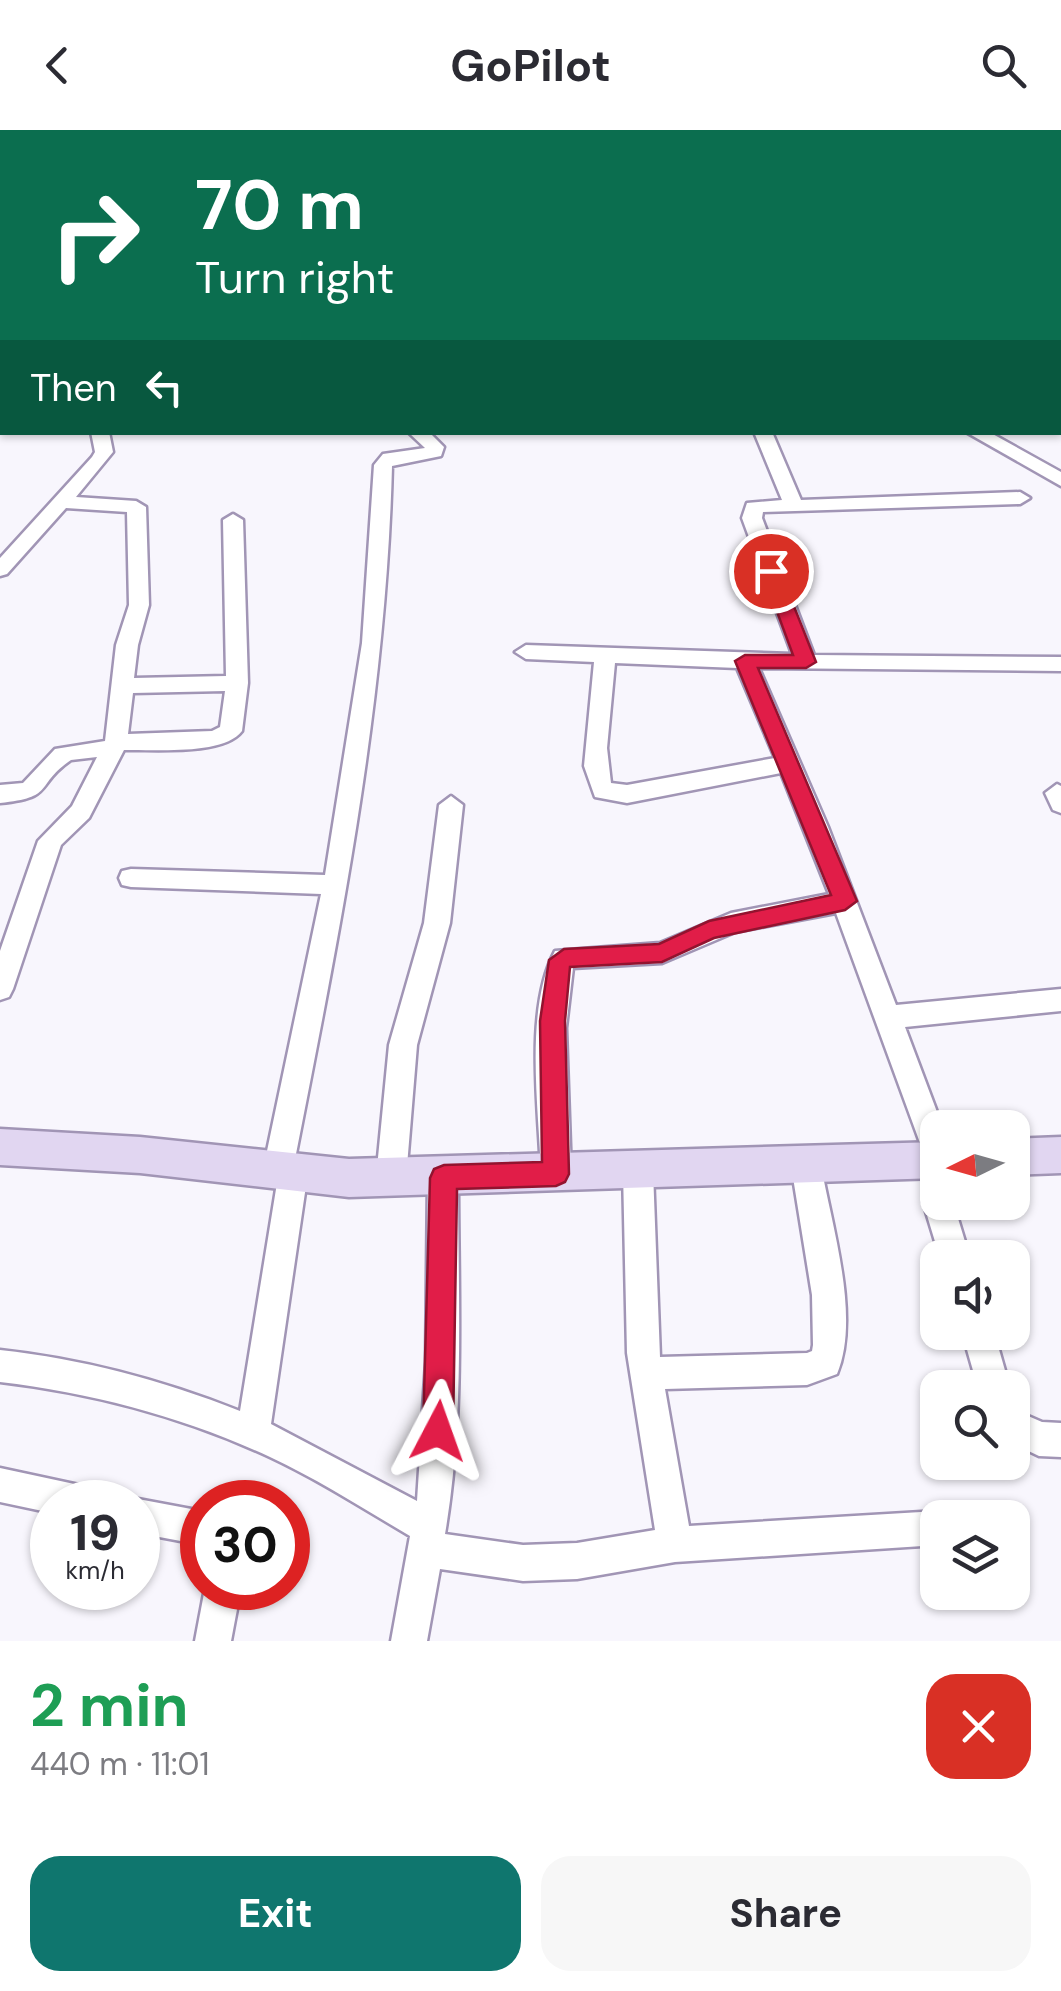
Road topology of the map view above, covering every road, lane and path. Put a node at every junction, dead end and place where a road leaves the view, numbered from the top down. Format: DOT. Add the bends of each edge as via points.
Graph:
graph roads {
  1 [pos="101,435"];
  2 [pos="421,435"];
  3 [pos="764,435"];
  4 [pos="981,435"];
  5 [pos="1061,480"];
  6 [pos="1020,498"];
  7 [pos="61,502"];
  8 [pos="793,504"];
  9 [pos="233,520"];
  10 [pos="0,570"];
  11 [pos="526,652"];
  12 [pos="605,657"];
  13 [pos="745,661"];
  14 [pos="806,662"];
  15 [pos="1061,664"];
  16 [pos="237,683"];
  17 [pos="124,686"];
  18 [pos="114,745"];
  19 [pos="790,763"];
  20 [pos="0,794"];
  21 [pos="451,805"];
  22 [pos="131,878"];
  23 [pos="333,885"];
  24 [pos="845,901"];
  25 [pos="0,989"];
  26 [pos="1061,1000"];
  27 [pos="889,1017"];
  28 [pos="920,1116"];
  29 [pos="0,1147"];
  30 [pos="1061,1155"];
  31 [pos="1030,1156"];
  32 [pos="920,1158"];
  33 [pos="806,1164"];
  34 [pos="638,1170"];
  35 [pos="286,1171"];
  36 [pos="556,1174"];
  37 [pos="391,1178"];
  38 [pos="444,1178"];
  39 [pos="0,1366"];
  40 [pos="647,1374"];
  41 [pos="253,1434"];
  42 [pos="1030,1435"];
  43 [pos="1061,1440"];
  44 [pos="0,1485"];
  45 [pos="30,1491"];
  46 [pos="920,1529"];
  47 [pos="427,1538"];
  48 [pos="675,1544"];
  49 [pos="219,1610"];
  50 [pos="213,1641"];
  51 [pos="409,1641"];
  1 -- 7 [label="street" via="104,452"];
  2 -- 23 [label="street" via="434,452 390,458 384,466 383,537 360,734"];
  3 -- 8 [label="street"];
  4 -- 5 [label="street"];
  6 -- 8 [label="street"];
  7 -- 10 [label="street"];
  7 -- 17 [label="street" via="131,506 138,512 139,605"];
  8 -- 14 [label="street" via="751,511"];
  9 -- 16 [label="street"];
  11 -- 12 [label="street"];
  12 -- 13 [label="street"];
  12 -- 19 [label="street" via="593,761 604,791 627,794"];
  13 -- 14 [label="street"];
  13 -- 19 [label="street"];
  14 -- 15 [label="street"];
  16 -- 17 [label="street"];
  16 -- 18 [label="street" via="226,736"];
  17 -- 18 [label="street"];
  18 -- 20 [label="street" via="63,752 30,791"];
  18 -- 25 [label="street" via="81,812 50,841"];
  19 -- 24 [label="street"];
  21 -- 37 [label="street" via="437,923 403,1045"];
  22 -- 23 [label="street"];
  23 -- 35 [label="street"];
  24 -- 27 [label="street"];
  24 -- 36 [label="street" via="720,926 662,953 564,958 552,1021"];
  26 -- 27 [label="street"];
  27 -- 28 [label="street"];
  29 -- 35 [label="street"];
  30 -- 31 [label="street"];
  32 -- 33 [label="street"];
  33 -- 34 [label="street"];
  33 -- 40 [label="street" via="830,1333 826,1364"];
  34 -- 36 [label="street"];
  34 -- 40 [label="street"];
  35 -- 37 [label="street"];
  35 -- 41 [label="street"];
  36 -- 38 [label="street"];
  37 -- 38 [label="street"];
  38 -- 47 [label="street" via="442,1362"];
  39 -- 41 [label="street" via="164,1401"];
  40 -- 48 [label="street"];
  41 -- 47 [label="street" via="280,1444"];
  42 -- 43 [label="street"];
  44 -- 45 [label="street"];
  46 -- 48 [label="street"];
  47 -- 48 [label="street" via="523,1563"];
  47 -- 51 [label="street"];
  49 -- 50 [label="street"];
}
